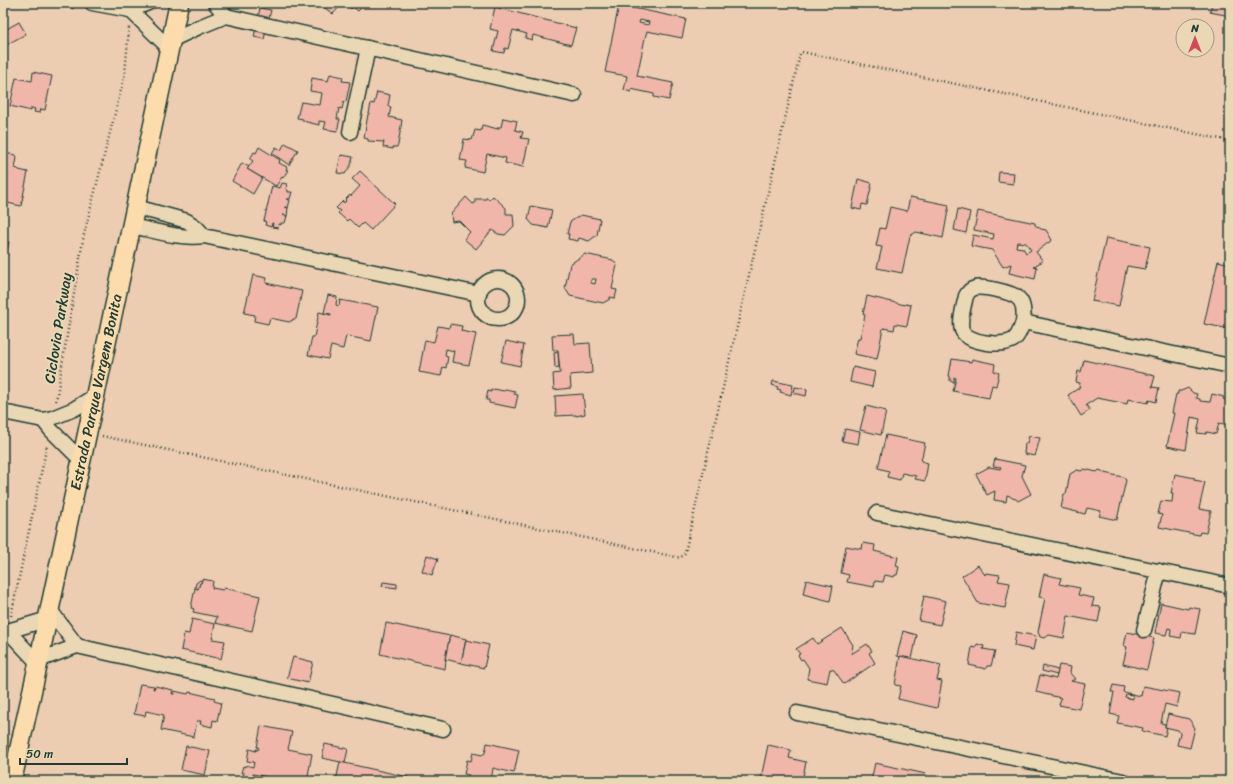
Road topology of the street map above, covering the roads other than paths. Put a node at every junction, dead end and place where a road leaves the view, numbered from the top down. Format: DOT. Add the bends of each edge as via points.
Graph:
graph roads {
  1 [pos="92,3"];
  2 [pos="148,3"];
  3 [pos="179,3"];
  4 [pos="215,3"];
  5 [pos="130,10"];
  6 [pos="226,16"];
  7 [pos="170,44"];
  8 [pos="368,48"];
  9 [pos="574,95"];
  10 [pos="350,132"];
  11 [pos="136,207"];
  12 [pos="132,226"];
  13 [pos="204,236"];
  14 [pos="479,294"];
  15 [pos="1023,322"];
  16 [pos="1230,366"];
  17 [pos="95,396"];
  18 [pos="3,412"];
  19 [pos="49,423"];
  20 [pos="82,461"];
  21 [pos="877,513"];
  22 [pos="1159,571"];
  23 [pos="1230,586"];
  24 [pos="49,614"];
  25 [pos="6,630"];
  26 [pos="1144,630"];
  27 [pos="77,646"];
  28 [pos="39,661"];
  29 [pos="797,713"];
  30 [pos="443,729"];
  31 [pos="12,781"];
  32 [pos="1123,781"];
  1 -- 5 [label="street"];
  2 -- 5 [label="street"];
  3 -- 7 [label="main road, Estrada Parque Vargem Bonita"];
  4 -- 6 [label="street"];
  5 -- 7 [label="street"];
  6 -- 7 [label="street" via="199,27"];
  6 -- 8 [label="street"];
  7 -- 11 [label="main road, Estrada Parque Vargem Bonita"];
  8 -- 9 [label="street"];
  8 -- 10 [label="street"];
  11 -- 12 [label="main road, Estrada Parque Vargem Bonita"];
  11 -- 13 [label="street" via="187,221"];
  12 -- 13 [label="street" via="182,237"];
  12 -- 17 [label="main road, Estrada Parque Vargem Bonita"];
  13 -- 14 [label="street"];
  15 -- 15 [label="street" via="1017,337 1007,342 996,344 970,339 964,334 961,326 966,296 977,287 1014,295 1022,303"];
  15 -- 16 [label="street"];
  17 -- 19 [label="street"];
  17 -- 20 [label="main road, Estrada Parque Vargem Bonita"];
  18 -- 19 [label="street"];
  19 -- 20 [label="street"];
  20 -- 24 [label="main road, Estrada Parque Vargem Bonita"];
  21 -- 22 [label="street"];
  22 -- 23 [label="street"];
  22 -- 26 [label="street"];
  24 -- 25 [label="street"];
  24 -- 27 [label="street"];
  24 -- 28 [label="main road, Estrada Parque Vargem Bonita"];
  25 -- 28 [label="street"];
  27 -- 28 [label="street"];
  27 -- 30 [label="street"];
  28 -- 31 [label="main road, Estrada Parque Vargem Bonita"];
  29 -- 32 [label="street"];
}
